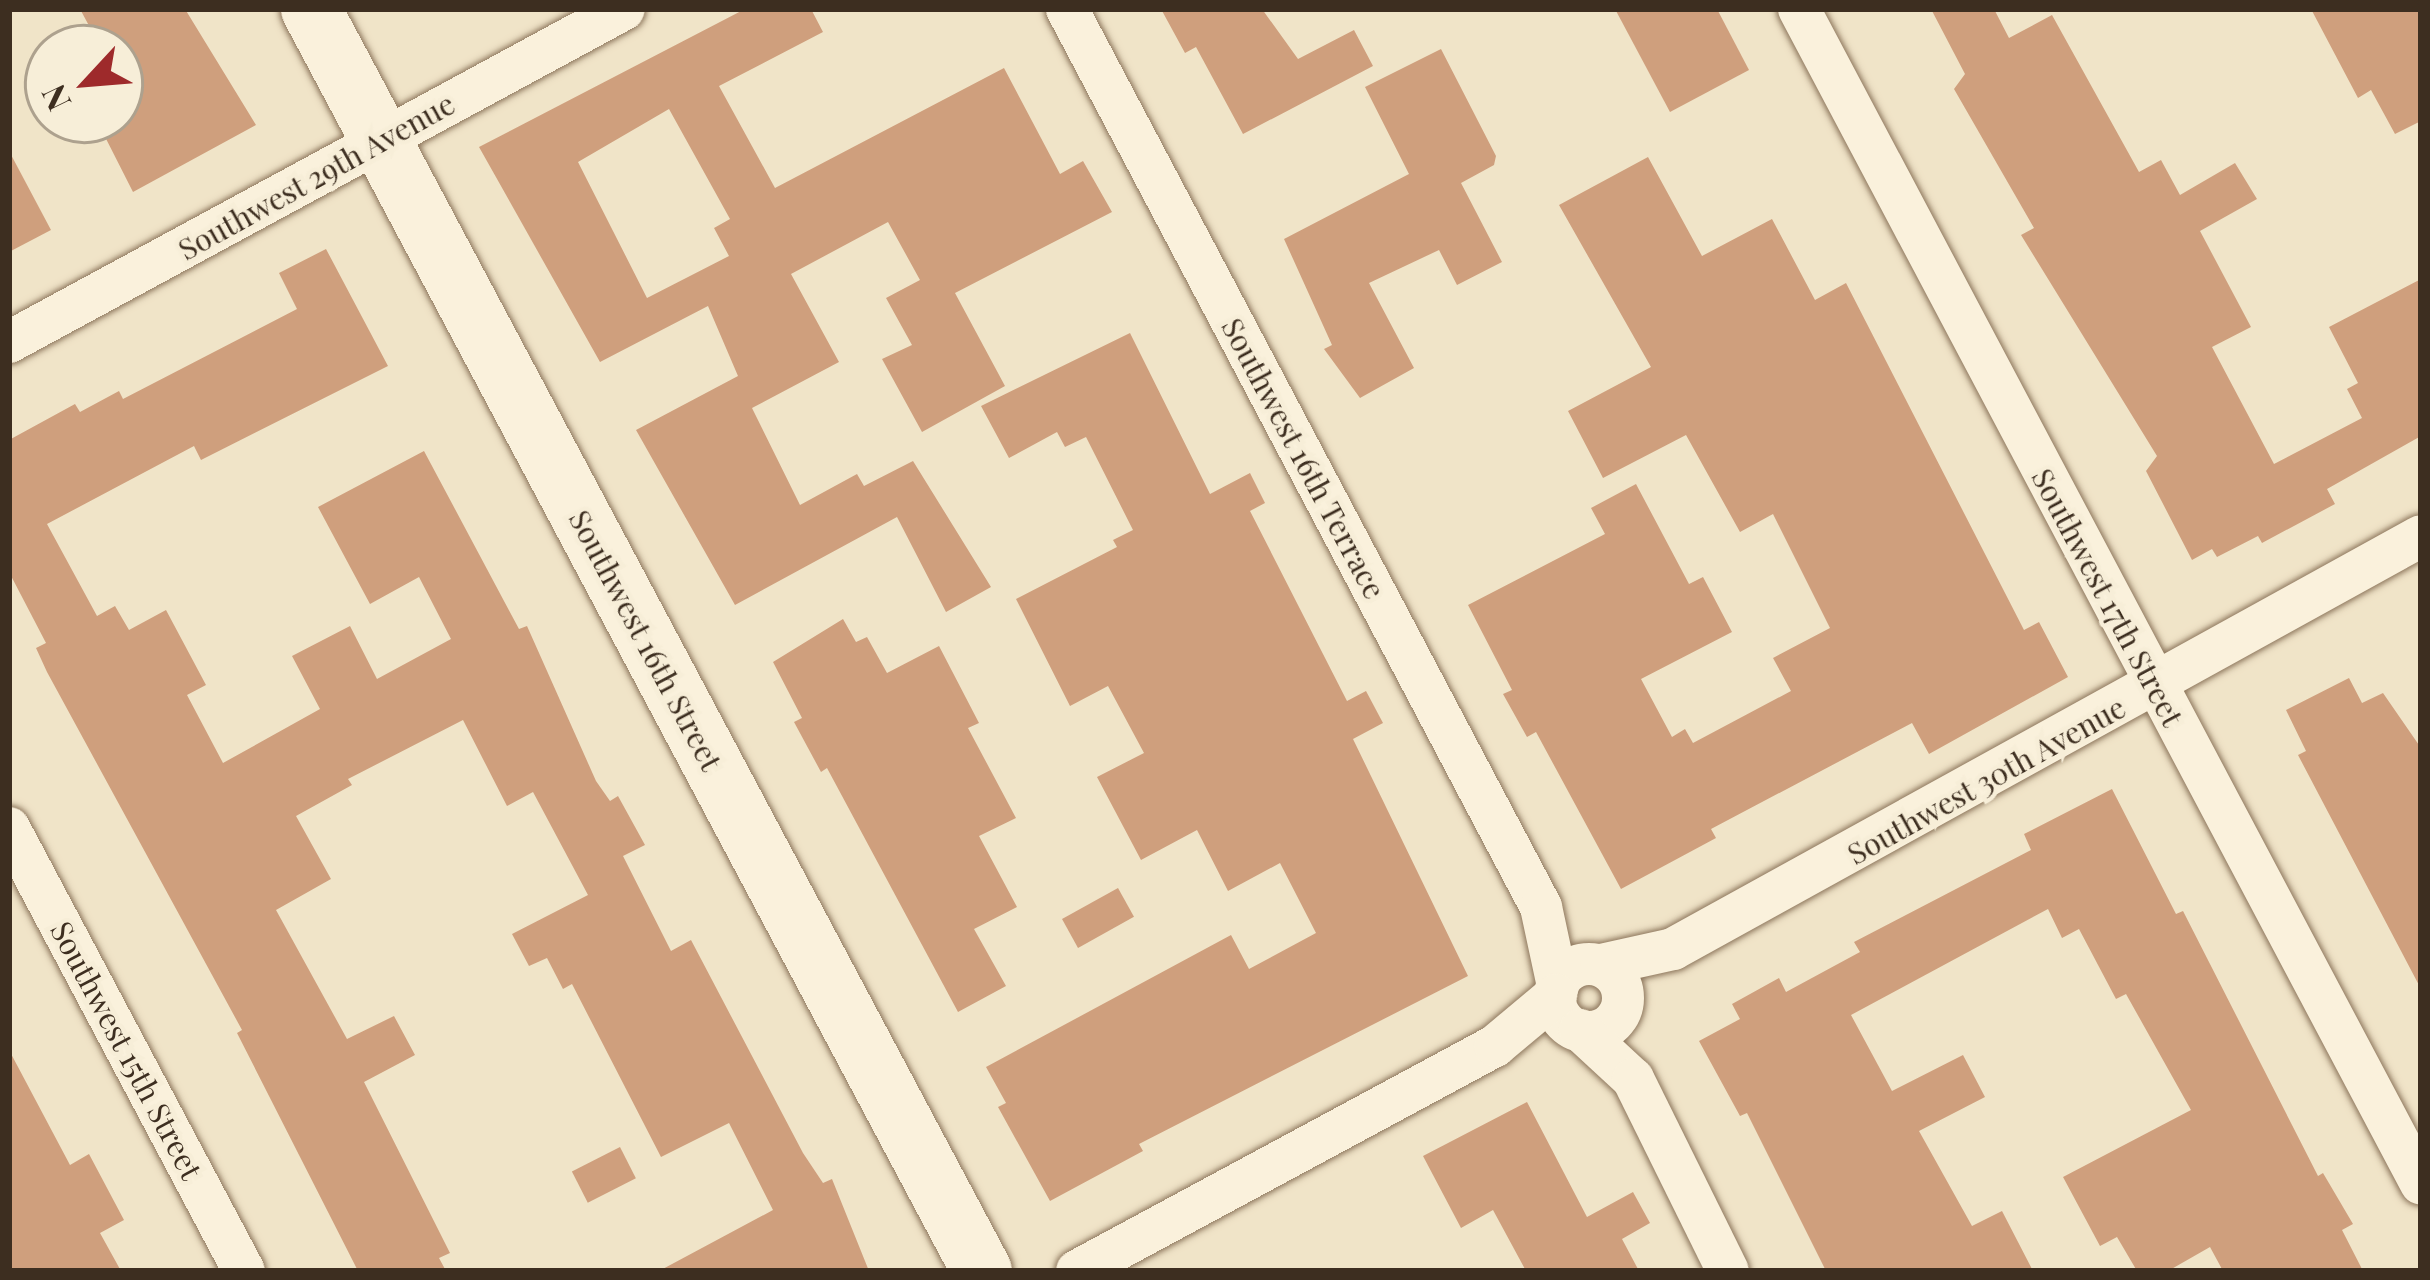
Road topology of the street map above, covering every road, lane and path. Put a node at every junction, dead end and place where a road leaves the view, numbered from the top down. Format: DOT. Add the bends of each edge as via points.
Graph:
graph roads {
  1 [pos="310,9"];
  2 [pos="624,9"];
  3 [pos="1067,9"];
  4 [pos="1798,9"];
  5 [pos="381,142"];
  6 [pos="9,342"];
  7 [pos="2421,536"];
  8 [pos="2155,686"];
  9 [pos="9,828"];
  10 [pos="1541,907"];
  11 [pos="1610,985"];
  12 [pos="1567,1010"];
  13 [pos="1633,1079"];
  14 [pos="2421,1184"];
  15 [pos="244,1271"];
  16 [pos="982,1271"];
  17 [pos="1077,1271"];
  18 [pos="1728,1271"];
  1 -- 5 [label="street, Southwest 16th Street"];
  2 -- 5 [label="street, Southwest 29th Avenue"];
  3 -- 10 [label="street, Southwest 16th Terrace"];
  4 -- 8 [label="street, Southwest 17th Street"];
  5 -- 6 [label="street, Southwest 29th Avenue"];
  5 -- 16 [label="street, Southwest 16th Street"];
  7 -- 8 [label="street, Southwest 30th Avenue"];
  8 -- 11 [label="street, Southwest 30th Avenue"];
  8 -- 14 [label="street, Southwest 17th Street"];
  9 -- 15 [label="street, Southwest 15th Street"];
  10 -- 11 [label="street, Southwest 16th Terrace"];
  10 -- 12 [label="street, Southwest 16th Terrace"];
  11 -- 12 [label="street" via="1572,969"];
  11 -- 12 [label="street" via="1610,1025"];
  11 -- 13 [label="street"];
  12 -- 13 [label="street"];
  12 -- 17 [label="street"];
  13 -- 18 [label="street"];
}
